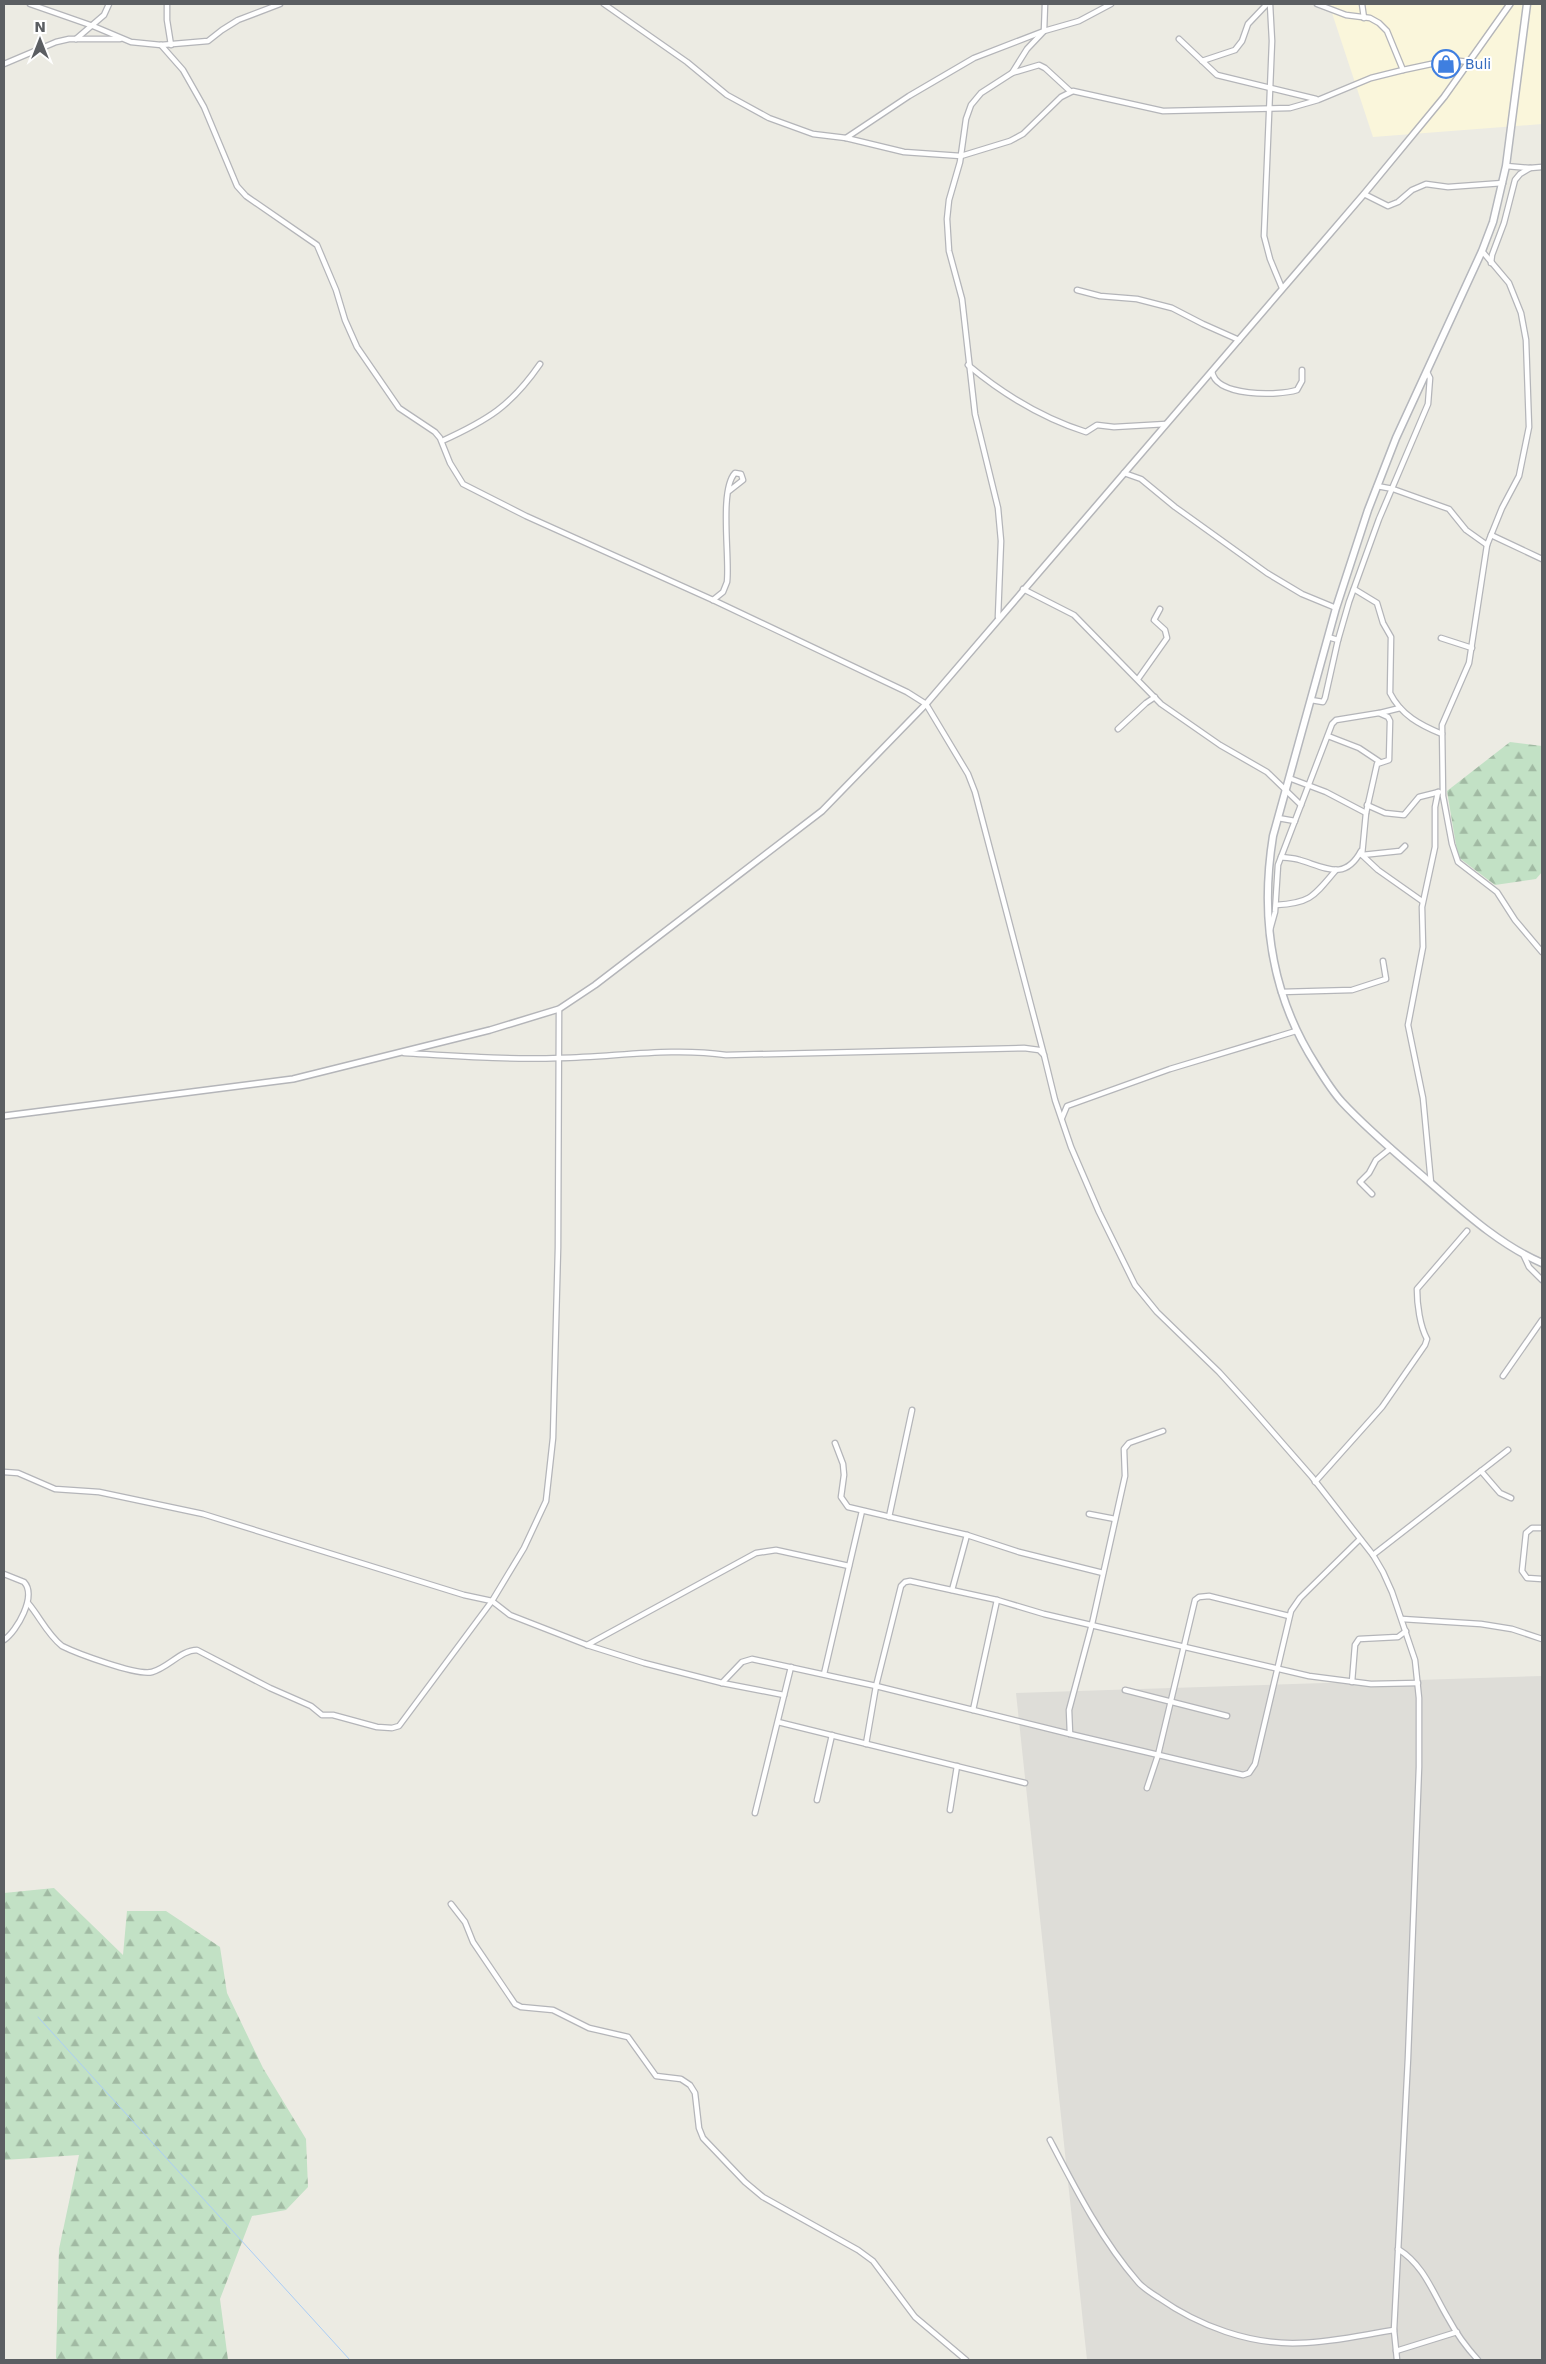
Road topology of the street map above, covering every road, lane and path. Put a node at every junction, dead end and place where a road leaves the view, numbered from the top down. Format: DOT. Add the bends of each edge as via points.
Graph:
graph roads {
  1 [pos="30,4"];
  2 [pos="108,4"];
  3 [pos="167,4"];
  4 [pos="280,4"];
  5 [pos="604,4"];
  6 [pos="1045,4"];
  7 [pos="1111,4"];
  8 [pos="1269,4"];
  9 [pos="1317,4"];
  10 [pos="1362,4"];
  11 [pos="1510,4"];
  12 [pos="1527,4"];
  13 [pos="1364,18"];
  14 [pos="93,26"];
  15 [pos="1044,31"];
  16 [pos="76,39"];
  17 [pos="123,39"];
  18 [pos="1179,39"];
  19 [pos="171,45"];
  20 [pos="161,46"];
  21 [pos="1202,60"];
  22 [pos="1470,62"];
  23 [pos="4,64"];
  24 [pos="1403,70"];
  25 [pos="1012,73"];
  26 [pos="1270,86"];
  27 [pos="1070,92"];
  28 [pos="1318,100"];
  29 [pos="1268,109"];
  30 [pos="846,138"];
  31 [pos="961,156"];
  32 [pos="1506,166"];
  33 [pos="1542,167"];
  34 [pos="1530,168"];
  35 [pos="1503,184"];
  36 [pos="1364,194"];
  37 [pos="1482,251"];
  38 [pos="1492,264"];
  39 [pos="1282,288"];
  40 [pos="1077,290"];
  41 [pos="1239,340"];
  42 [pos="540,364"];
  43 [pos="968,366"];
  44 [pos="1302,370"];
  45 [pos="1212,371"];
  46 [pos="1426,371"];
  47 [pos="1166,424"];
  48 [pos="442,441"];
  49 [pos="1124,473"];
  50 [pos="1377,486"];
  51 [pos="1393,489"];
  52 [pos="729,491"];
  53 [pos="1491,535"];
  54 [pos="1487,546"];
  55 [pos="1542,559"];
  56 [pos="1354,589"];
  57 [pos="1024,590"];
  58 [pos="713,600"];
  59 [pos="1336,608"];
  60 [pos="1160,609"];
  61 [pos="998,617"];
  62 [pos="1328,637"];
  63 [pos="1441,638"];
  64 [pos="1338,640"];
  65 [pos="1472,648"];
  66 [pos="1138,679"];
  67 [pos="1155,697"];
  68 [pos="1310,700"];
  69 [pos="926,704"];
  70 [pos="1400,708"];
  71 [pos="1379,714"];
  72 [pos="1118,729"];
  73 [pos="1442,734"];
  74 [pos="1328,736"];
  75 [pos="1380,762"];
  76 [pos="1289,778"];
  77 [pos="1310,785"];
  78 [pos="1286,790"];
  79 [pos="1440,792"];
  80 [pos="1301,805"];
  81 [pos="1367,805"];
  82 [pos="1366,812"];
  83 [pos="1278,818"];
  84 [pos="1294,822"];
  85 [pos="1405,846"];
  86 [pos="1362,853"];
  87 [pos="1281,856"];
  88 [pos="1336,870"];
  89 [pos="1422,901"];
  90 [pos="1276,905"];
  91 [pos="1268,935"];
  92 [pos="1542,952"];
  93 [pos="1383,961"];
  94 [pos="1281,992"];
  95 [pos="559,1009"];
  96 [pos="1296,1031"];
  97 [pos="395,1052"];
  98 [pos="1044,1055"];
  99 [pos="558,1058"];
  100 [pos="1055,1100"];
  101 [pos="1068,1106"];
  102 [pos="4,1116"];
  103 [pos="1061,1119"];
  104 [pos="1391,1148"];
  105 [pos="1431,1183"];
  106 [pos="1372,1194"];
  107 [pos="1467,1231"];
  108 [pos="1522,1253"];
  109 [pos="1542,1263"];
  110 [pos="1542,1280"];
  111 [pos="1542,1320"];
  112 [pos="1503,1376"];
  113 [pos="912,1410"];
  114 [pos="1163,1432"];
  115 [pos="835,1443"];
  116 [pos="1508,1450"];
  117 [pos="1481,1471"];
  118 [pos="4,1472"];
  119 [pos="1315,1482"];
  120 [pos="1510,1498"];
  121 [pos="862,1510"];
  122 [pos="1089,1514"];
  123 [pos="889,1517"];
  124 [pos="1115,1519"];
  125 [pos="1542,1528"];
  126 [pos="967,1535"];
  127 [pos="1360,1539"];
  128 [pos="1373,1555"];
  129 [pos="849,1566"];
  130 [pos="1103,1573"];
  131 [pos="4,1574"];
  132 [pos="1542,1580"];
  133 [pos="952,1590"];
  134 [pos="997,1600"];
  135 [pos="492,1602"];
  136 [pos="28,1603"];
  137 [pos="1289,1616"];
  138 [pos="1402,1619"];
  139 [pos="1092,1624"];
  140 [pos="1406,1631"];
  141 [pos="1542,1639"];
  142 [pos="4,1640"];
  143 [pos="587,1645"];
  144 [pos="1184,1646"];
  145 [pos="791,1667"];
  146 [pos="1276,1668"];
  147 [pos="824,1674"];
  148 [pos="1352,1682"];
  149 [pos="722,1683"];
  150 [pos="1418,1683"];
  151 [pos="876,1686"];
  152 [pos="1125,1690"];
  153 [pos="784,1695"];
  154 [pos="1170,1702"];
  155 [pos="973,1710"];
  156 [pos="1227,1716"];
  157 [pos="778,1722"];
  158 [pos="1070,1734"];
  159 [pos="832,1735"];
  160 [pos="866,1744"];
  161 [pos="1158,1755"];
  162 [pos="958,1766"];
  163 [pos="1025,1783"];
  164 [pos="1147,1788"];
  165 [pos="817,1800"];
  166 [pos="950,1810"];
  167 [pos="755,1813"];
  168 [pos="451,1904"];
  169 [pos="1050,2140"];
  170 [pos="1398,2249"];
  171 [pos="1394,2330"];
  172 [pos="1457,2332"];
  173 [pos="1396,2351"];
  174 [pos="966,2360"];
  175 [pos="1397,2360"];
  176 [pos="1478,2360"];
  1 -- 14 [label="street"];
  2 -- 14 [label="street" via="104,15"];
  3 -- 19 [label="street"];
  4 -- 19 [label="street" via="238,20 208,41"];
  5 -- 30 [label="street" via="745,107 790,127"];
  6 -- 15 [label="street"];
  7 -- 15 [label="street" via="1079,21"];
  8 -- 21 [label="street" via="1248,24 1242,41 1234,50"];
  8 -- 26 [label="street" via="1272,41"];
  9 -- 13 [label="street"];
  10 -- 13 [label="street"];
  11 -- 22 [label="street"];
  12 -- 32 [label="main road"];
  13 -- 24 [label="street" via="1375,20 1387,32"];
  14 -- 16 [label="street"];
  14 -- 17 [label="street"];
  15 -- 25 [label="street" via="1027,49"];
  15 -- 30 [label="street" via="974,58"];
  16 -- 17 [label="street"];
  16 -- 23 [label="street" via="56,42"];
  17 -- 20 [label="street"];
  18 -- 21 [label="street"];
  19 -- 20 [label="street"];
  20 -- 48 [label="street" via="183,70 204,107 237,186 246,196 317,245 357,347 397,405 435,432"];
  21 -- 26 [label="street" via="1217,75"];
  22 -- 24 [label="street" via="1450,60"];
  22 -- 36 [label="street"];
  24 -- 28 [label="street" via="1371,78"];
  25 -- 27 [label="street" via="1042,66"];
  25 -- 31 [label="street" via="987,88 971,105"];
  26 -- 28 [label="street"];
  26 -- 29 [label="street"];
  27 -- 29 [label="street" via="1083,91 1163,111"];
  27 -- 31 [label="street" via="1018,137"];
  28 -- 29 [label="street" via="1297,107"];
  29 -- 39 [label="street" via="1264,236"];
  30 -- 31 [label="street" via="904,152"];
  31 -- 43 [label="street" via="949,200 948,244 962,299"];
  32 -- 34 [label="street"];
  32 -- 35 [label="main road"];
  33 -- 34 [label="street"];
  34 -- 38 [label="street" via="1515,180"];
  35 -- 36 [label="street" via="1448,187 1426,184 1388,206"];
  35 -- 37 [label="main road"];
  36 -- 39 [label="street"];
  37 -- 38 [label="street"];
  37 -- 46 [label="main road"];
  38 -- 53 [label="street" via="1509,283 1521,314 1526,340 1530,410 1519,476"];
  39 -- 41 [label="street"];
  40 -- 41 [label="street" via="1172,308"];
  41 -- 45 [label="street"];
  42 -- 48 [label="street" via="505,407 480,424"];
  43 -- 47 [label="street" via="1007,396 1048,418 1086,432 1097,425"];
  43 -- 61 [label="street" via="975,414 998,508 1001,541"];
  44 -- 45 [label="street" via="1302,381 1297,390 1259,394 1225,387 1214,379"];
  45 -- 47 [label="street"];
  46 -- 50 [label="main road"];
  46 -- 51 [label="street" via="1430,378 1428,404"];
  47 -- 49 [label="street"];
  48 -- 58 [label="street" via="454,471 468,488"];
  49 -- 57 [label="street"];
  49 -- 59 [label="street" via="1141,479 1268,573 1302,594"];
  50 -- 51 [label="street"];
  50 -- 59 [label="main road"];
  51 -- 54 [label="street" via="1449,509 1466,530"];
  51 -- 56 [label="street"];
  52 -- 58 [label="street" via="726,512 727,582 723,592"];
  53 -- 54 [label="street"];
  53 -- 55 [label="street"];
  54 -- 65 [label="street"];
  56 -- 64 [label="street"];
  56 -- 70 [label="street" via="1377,602 1391,637 1390,693"];
  57 -- 61 [label="street"];
  57 -- 66 [label="street" via="1074,615"];
  58 -- 69 [label="street" via="866,671"];
  59 -- 62 [label="main road"];
  60 -- 66 [label="street" via="1154,620 1165,630 1167,638"];
  61 -- 69 [label="street"];
  62 -- 64 [label="street"];
  62 -- 68 [label="main road"];
  63 -- 65 [label="street"];
  64 -- 68 [label="street" via="1325,698 1323,702"];
  65 -- 73 [label="street" via="1469,663 1442,726"];
  66 -- 67 [label="street"];
  67 -- 72 [label="street"];
  67 -- 78 [label="street" via="1191,725 1267,772"];
  68 -- 76 [label="main road"];
  69 -- 95 [label="street" via="822,811"];
  69 -- 98 [label="street" via="968,774 975,792"];
  70 -- 71 [label="street"];
  70 -- 73 [label="street" via="1418,724"];
  71 -- 74 [label="street" via="1334,721"];
  71 -- 75 [label="street" via="1390,721 1391,754 1389,760"];
  73 -- 79 [label="street"];
  74 -- 75 [label="street" via="1359,748"];
  74 -- 77 [label="street"];
  75 -- 81 [label="street"];
  76 -- 77 [label="street"];
  76 -- 78 [label="main road"];
  77 -- 80 [label="street"];
  77 -- 82 [label="street"];
  78 -- 80 [label="street"];
  78 -- 83 [label="main road"];
  79 -- 81 [label="street" via="1419,797 1404,815 1384,813"];
  79 -- 89 [label="street" via="1435,808 1435,847"];
  79 -- 92 [label="street" via="1458,862 1497,892"];
  80 -- 84 [label="street"];
  81 -- 82 [label="street"];
  82 -- 86 [label="street"];
  83 -- 84 [label="street"];
  83 -- 91 [label="main road" via="1268,878"];
  84 -- 87 [label="street"];
  85 -- 86 [label="street" via="1400,851"];
  86 -- 88 [label="street" via="1347,868"];
  86 -- 89 [label="street" via="1378,870"];
  87 -- 88 [label="street"];
  87 -- 90 [label="street"];
  88 -- 90 [label="street" via="1314,896 1296,904"];
  89 -- 105 [label="street" via="1423,947 1408,1025 1423,1098"];
  90 -- 91 [label="street"];
  91 -- 94 [label="main road"];
  93 -- 94 [label="street" via="1386,979 1352,990"];
  94 -- 96 [label="main road"];
  95 -- 97 [label="street" via="490,1030"];
  95 -- 99 [label="street"];
  96 -- 101 [label="street" via="1170,1069"];
  96 -- 104 [label="main road" via="1328,1086 1369,1130"];
  97 -- 99 [label="street"];
  97 -- 102 [label="street" via="292,1079"];
  98 -- 99 [label="street" via="1038,1050 1024,1048 735,1055 684,1050 665,1054"];
  98 -- 100 [label="street"];
  99 -- 135 [label="street" via="558,1248 553,1438 548,1485 546,1501 538,1519"];
  100 -- 101 [label="street"];
  100 -- 103 [label="street"];
  101 -- 103 [label="street"];
  103 -- 119 [label="street" via="1086,1185 1135,1285 1157,1312 1232,1385"];
  104 -- 105 [label="main road"];
  104 -- 106 [label="street" via="1376,1160 1360,1182"];
  105 -- 108 [label="main road" via="1482,1227"];
  107 -- 119 [label="street" via="1417,1289 1418,1309 1427,1339 1425,1345 1382,1407"];
  108 -- 109 [label="main road"];
  108 -- 110 [label="street" via="1529,1267"];
  111 -- 112 [label="street"];
  113 -- 123 [label="street"];
  114 -- 124 [label="street" via="1130,1443 1124,1449 1125,1476"];
  115 -- 121 [label="street" via="843,1464 842,1503"];
  116 -- 117 [label="street"];
  117 -- 120 [label="street" via="1500,1493"];
  117 -- 128 [label="street"];
  118 -- 135 [label="street" via="18,1473 55,1489 100,1492 203,1514"];
  119 -- 127 [label="street"];
  121 -- 123 [label="street"];
  121 -- 129 [label="street"];
  122 -- 124 [label="street"];
  123 -- 126 [label="street"];
  124 -- 130 [label="street"];
  125 -- 132 [label="street" via="1532,1528 1526,1533 1522,1571 1528,1578"];
  126 -- 130 [label="street"];
  126 -- 133 [label="street"];
  127 -- 128 [label="street"];
  127 -- 137 [label="street" via="1300,1598"];
  128 -- 138 [label="street"];
  129 -- 143 [label="street" via="776,1550 756,1553"];
  129 -- 147 [label="street"];
  130 -- 139 [label="street"];
  131 -- 136 [label="street" via="26,1584"];
  133 -- 134 [label="street"];
  133 -- 151 [label="street" via="905,1582"];
  134 -- 139 [label="street"];
  134 -- 155 [label="street"];
  135 -- 136 [label="street" via="399,1726 392,1728 322,1714 197,1650 151,1673 123,1669 62,1646 54,1640"];
  135 -- 143 [label="street" via="510,1615"];
  136 -- 142 [label="street" via="14,1630"];
  137 -- 144 [label="street" via="1203,1596 1195,1600"];
  137 -- 146 [label="street"];
  138 -- 140 [label="street"];
  138 -- 141 [label="street" via="1481,1624 1512,1629"];
  139 -- 144 [label="street"];
  139 -- 158 [label="street" via="1069,1710"];
  140 -- 148 [label="street" via="1398,1637 1359,1639 1355,1645"];
  140 -- 150 [label="street"];
  143 -- 149 [label="street"];
  144 -- 146 [label="street"];
  144 -- 154 [label="street"];
  145 -- 147 [label="street"];
  145 -- 149 [label="street" via="752,1659 742,1662"];
  145 -- 153 [label="street"];
  146 -- 148 [label="street"];
  146 -- 161 [label="street" via="1255,1764 1249,1773"];
  147 -- 151 [label="street"];
  148 -- 150 [label="street"];
  149 -- 153 [label="street"];
  150 -- 170 [label="street" via="1419,1767"];
  151 -- 155 [label="street"];
  151 -- 160 [label="street"];
  152 -- 154 [label="street"];
  153 -- 157 [label="street"];
  154 -- 156 [label="street"];
  154 -- 161 [label="street"];
  155 -- 158 [label="street"];
  157 -- 159 [label="street"];
  157 -- 167 [label="street"];
  158 -- 161 [label="street"];
  159 -- 160 [label="street"];
  159 -- 165 [label="street"];
  160 -- 162 [label="street"];
  161 -- 164 [label="street"];
  162 -- 163 [label="street"];
  162 -- 166 [label="street"];
  168 -- 174 [label="street" via="515,2004 553,2010 589,2028 624,2035 634,2043 656,2076 677,2078 688,2083 695,2093 703,2138 745,2182 763,2197 873,2261 915,2317"];
  169 -- 171 [label="street" via="1097,2226 1119,2258 1144,2287 1182,2314 1229,2332 1284,2343 1346,2340"];
  170 -- 171 [label="street"];
  170 -- 172 [label="street" via="1411,2257"];
  171 -- 173 [label="street"];
  172 -- 173 [label="street"];
  172 -- 176 [label="street"];
  173 -- 175 [label="street"];
}
